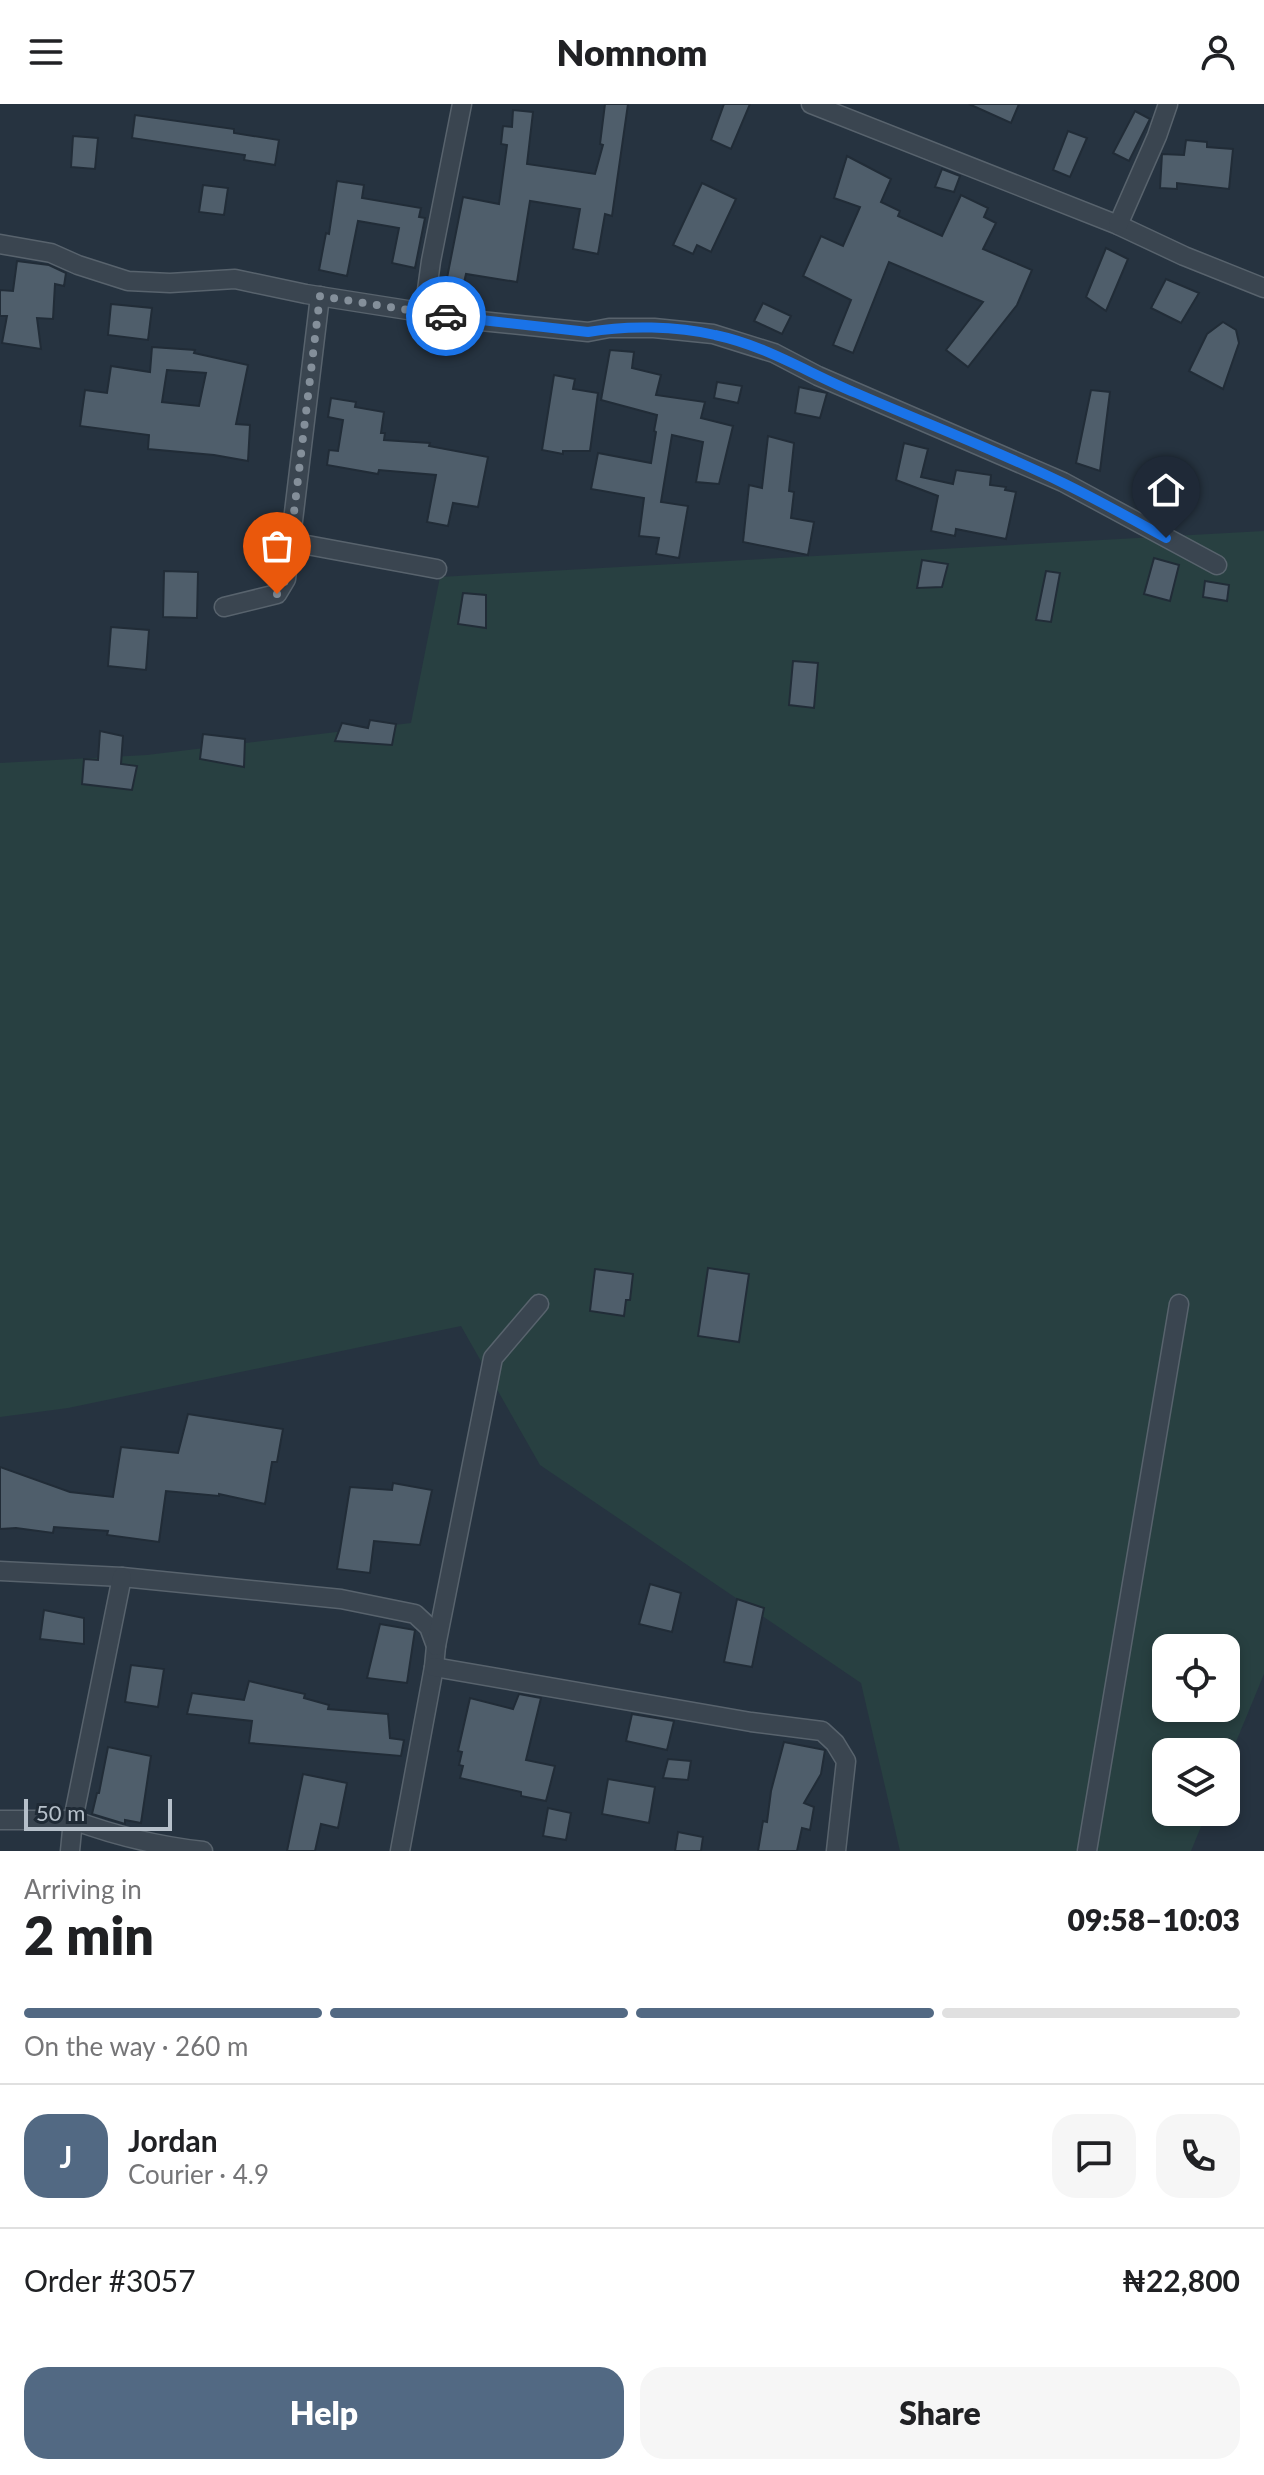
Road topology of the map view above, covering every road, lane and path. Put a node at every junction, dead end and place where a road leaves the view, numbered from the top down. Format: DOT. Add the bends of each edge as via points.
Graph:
graph roads {
  1 [pos="462,104"];
  2 [pos="811,104"];
  3 [pos="1168,104"];
  4 [pos="1118,225"];
  5 [pos="0,244"];
  6 [pos="1264,288"];
  7 [pos="320,296"];
  8 [pos="424,312"];
  9 [pos="291,542"];
  10 [pos="1217,565"];
  11 [pos="437,569"];
  12 [pos="224,607"];
  13 [pos="539,1304"];
  14 [pos="1179,1304"];
  15 [pos="0,1571"];
  16 [pos="122,1577"];
  17 [pos="436,1646"];
  18 [pos="434,1667"];
  19 [pos="0,1820"];
  20 [pos="73,1820"];
  21 [pos="70,1851"];
  22 [pos="203,1851"];
  23 [pos="400,1851"];
  24 [pos="836,1851"];
  25 [pos="1087,1851"];
  1 -- 8 [label="street"];
  2 -- 4 [label="street"];
  3 -- 4 [label="street"];
  4 -- 6 [label="street"];
  5 -- 7 [label="street" via="51,253 128,281 235,279"];
  7 -- 8 [label="street"];
  7 -- 9 [label="street"];
  8 -- 10 [label="street" via="588,332 654,328 713,334 774,353 1063,482"];
  9 -- 11 [label="street"];
  9 -- 12 [label="street" via="286,579 277,594"];
  13 -- 17 [label="street" via="493,1358"];
  14 -- 25 [label="street"];
  15 -- 16 [label="street"];
  16 -- 17 [label="street" via="341,1599 415,1614 429,1627"];
  16 -- 20 [label="street"];
  17 -- 18 [label="street"];
  18 -- 23 [label="street"];
  18 -- 24 [label="street" via="822,1731 846,1761"];
  19 -- 20 [label="street"];
  20 -- 21 [label="street"];
  20 -- 22 [label="street" via="105,1832"];
}
